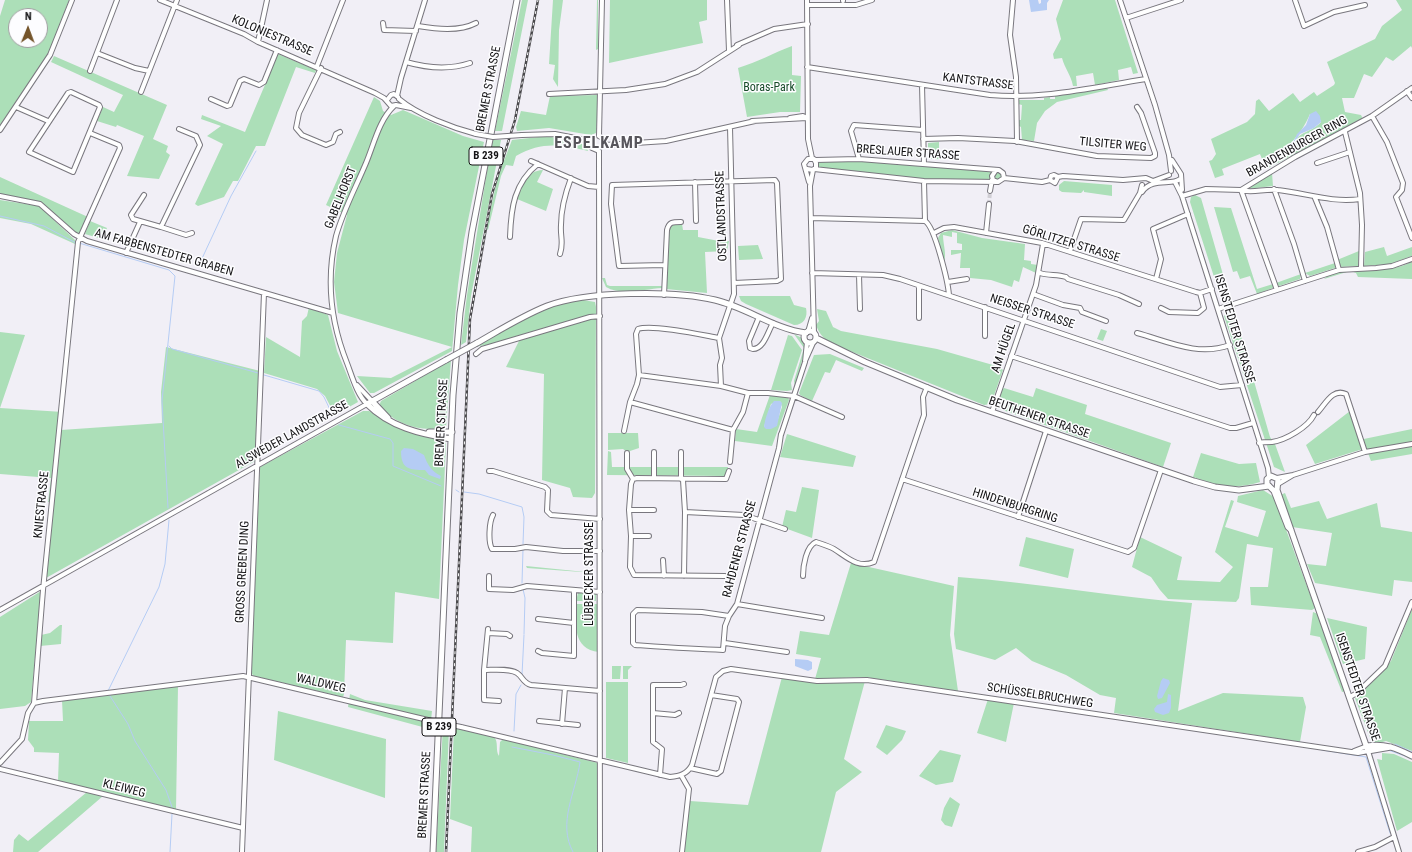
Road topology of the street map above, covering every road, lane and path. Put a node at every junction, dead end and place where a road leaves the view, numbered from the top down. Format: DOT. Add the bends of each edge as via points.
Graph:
graph roads {
  1 [pos="72,0"];
  2 [pos="117,0"];
  3 [pos="160,0"];
  4 [pos="177,0"];
  5 [pos="267,0"];
  6 [pos="343,0"];
  7 [pos="425,0"];
  8 [pos="517,0"];
  9 [pos="602,0"];
  10 [pos="727,0"];
  11 [pos="807,0"];
  12 [pos="872,0"];
  13 [pos="1012,0"];
  14 [pos="1120,0"];
  15 [pos="1181,0"];
  16 [pos="1295,0"];
  17 [pos="807,5"];
  18 [pos="1365,5"];
  19 [pos="174,6"];
  20 [pos="1126,18"];
  21 [pos="383,23"];
  22 [pos="476,23"];
  23 [pos="808,24"];
  24 [pos="418,26"];
  25 [pos="416,31"];
  26 [pos="258,42"];
  27 [pos="277,50"];
  28 [pos="729,51"];
  29 [pos="97,53"];
  30 [pos="406,62"];
  31 [pos="470,63"];
  32 [pos="807,66"];
  33 [pos="319,67"];
  34 [pos="90,71"];
  35 [pos="149,71"];
  36 [pos="1146,79"];
  37 [pos="400,82"];
  38 [pos="922,85"];
  39 [pos="1412,88"];
  40 [pos="601,91"];
  41 [pos="1407,91"];
  42 [pos="141,92"];
  43 [pos="375,92"];
  44 [pos="548,94"];
  45 [pos="391,95"];
  46 [pos="1016,97"];
  47 [pos="398,98"];
  48 [pos="1412,98"];
  49 [pos="210,99"];
  50 [pos="388,102"];
  51 [pos="395,105"];
  52 [pos="16,107"];
  53 [pos="1136,107"];
  54 [pos="411,108"];
  55 [pos="1372,116"];
  56 [pos="385,117"];
  57 [pos="807,118"];
  58 [pos="48,121"];
  59 [pos="730,126"];
  60 [pos="179,129"];
  61 [pos="0,130"];
  62 [pos="923,130"];
  63 [pos="340,132"];
  64 [pos="1345,132"];
  65 [pos="90,133"];
  66 [pos="599,136"];
  67 [pos="923,139"];
  68 [pos="591,141"];
  69 [pos="1017,142"];
  70 [pos="605,145"];
  71 [pos="599,151"];
  72 [pos="1350,152"];
  73 [pos="1169,155"];
  74 [pos="814,159"];
  75 [pos="859,159"];
  76 [pos="531,161"];
  77 [pos="1317,163"];
  78 [pos="538,164"];
  79 [pos="924,164"];
  80 [pos="807,169"];
  81 [pos="814,169"];
  82 [pos="999,170"];
  83 [pos="1177,170"];
  84 [pos="1170,173"];
  85 [pos="571,178"];
  86 [pos="1004,178"];
  87 [pos="1180,179"];
  88 [pos="992,180"];
  89 [pos="731,181"];
  90 [pos="924,181"];
  91 [pos="1173,181"];
  92 [pos="696,182"];
  93 [pos="1144,184"];
  94 [pos="810,186"];
  95 [pos="599,187"];
  96 [pos="990,190"];
  97 [pos="1241,190"];
  98 [pos="1274,190"];
  99 [pos="144,195"];
  100 [pos="0,196"];
  101 [pos="1182,196"];
  102 [pos="1316,198"];
  103 [pos="1360,199"];
  104 [pos="990,204"];
  105 [pos="1188,214"];
  106 [pos="811,218"];
  107 [pos="696,221"];
  108 [pos="925,221"];
  109 [pos="140,222"];
  110 [pos="681,222"];
  111 [pos="161,228"];
  112 [pos="934,232"];
  113 [pos="192,233"];
  114 [pos="986,233"];
  115 [pos="510,237"];
  116 [pos="1412,238"];
  117 [pos="78,242"];
  118 [pos="1043,244"];
  119 [pos="1070,251"];
  120 [pos="126,253"];
  121 [pos="560,254"];
  122 [pos="1412,259"];
  123 [pos="664,265"];
  124 [pos="1361,268"];
  125 [pos="1339,270"];
  126 [pos="812,273"];
  127 [pos="1040,273"];
  128 [pos="859,275"];
  129 [pos="967,279"];
  130 [pos="1156,279"];
  131 [pos="1305,281"];
  132 [pos="734,282"];
  133 [pos="948,282"];
  134 [pos="919,286"];
  135 [pos="1212,289"];
  136 [pos="1277,290"];
  137 [pos="264,293"];
  138 [pos="1200,293"];
  139 [pos="1033,294"];
  140 [pos="600,295"];
  141 [pos="664,295"];
  142 [pos="949,295"];
  143 [pos="1139,304"];
  144 [pos="731,305"];
  145 [pos="985,307"];
  146 [pos="1161,308"];
  147 [pos="860,309"];
  148 [pos="1218,309"];
  149 [pos="333,313"];
  150 [pos="600,316"];
  151 [pos="759,317"];
  152 [pos="919,318"];
  153 [pos="1024,320"];
  154 [pos="1106,320"];
  155 [pos="773,323"];
  156 [pos="1137,332"];
  157 [pos="985,336"];
  158 [pos="810,337"];
  159 [pos="719,338"];
  160 [pos="1230,345"];
  161 [pos="476,354"];
  162 [pos="1011,356"];
  163 [pos="639,375"];
  164 [pos="1242,385"];
  165 [pos="721,386"];
  166 [pos="927,387"];
  167 [pos="748,393"];
  168 [pos="794,396"];
  169 [pos="630,402"];
  170 [pos="369,403"];
  171 [pos="992,412"];
  172 [pos="842,417"];
  173 [pos="1253,423"];
  174 [pos="733,430"];
  175 [pos="624,431"];
  176 [pos="1046,431"];
  177 [pos="452,432"];
  178 [pos="451,439"];
  179 [pos="1259,443"];
  180 [pos="1412,444"];
  181 [pos="627,452"];
  182 [pos="654,452"];
  183 [pos="681,452"];
  184 [pos="1365,452"];
  185 [pos="730,462"];
  186 [pos="259,465"];
  187 [pos="1161,470"];
  188 [pos="489,471"];
  189 [pos="729,471"];
  190 [pos="654,478"];
  191 [pos="633,479"];
  192 [pos="902,479"];
  193 [pos="682,480"];
  194 [pos="1273,482"];
  195 [pos="629,510"];
  196 [pos="654,510"];
  197 [pos="685,512"];
  198 [pos="493,515"];
  199 [pos="1018,517"];
  200 [pos="600,520"];
  201 [pos="759,520"];
  202 [pos="786,529"];
  203 [pos="631,536"];
  204 [pos="649,536"];
  205 [pos="600,552"];
  206 [pos="663,560"];
  207 [pos="489,576"];
  208 [pos="664,576"];
  209 [pos="684,576"];
  210 [pos="725,576"];
  211 [pos="803,576"];
  212 [pos="44,585"];
  213 [pos="574,590"];
  214 [pos="600,592"];
  215 [pos="1412,602"];
  216 [pos="736,604"];
  217 [pos="0,610"];
  218 [pos="729,616"];
  219 [pos="822,618"];
  220 [pos="538,619"];
  221 [pos="574,623"];
  222 [pos="510,636"];
  223 [pos="725,643"];
  224 [pos="538,651"];
  225 [pos="787,652"];
  226 [pos="484,670"];
  227 [pos="248,677"];
  228 [pos="684,684"];
  229 [pos="566,688"];
  230 [pos="600,691"];
  231 [pos="711,695"];
  232 [pos="1350,697"];
  233 [pos="499,701"];
  234 [pos="34,703"];
  235 [pos="653,713"];
  236 [pos="679,713"];
  237 [pos="539,720"];
  238 [pos="562,724"];
  239 [pos="578,725"];
  240 [pos="1367,749"];
  241 [pos="1412,756"];
  242 [pos="600,761"];
  243 [pos="0,763"];
  244 [pos="690,768"];
  245 [pos="0,769"];
  246 [pos="660,775"];
  247 [pos="681,775"];
  248 [pos="243,828"];
  249 [pos="1394,837"];
  250 [pos="242,852"];
  251 [pos="433,852"];
  252 [pos="600,852"];
  253 [pos="682,852"];
  254 [pos="1358,852"];
  255 [pos="1399,852"];
  1 -- 52 [label="street" via="51,54"];
  2 -- 29 [label="street"];
  3 -- 19 [label="street, KOLONIESTRASSE"];
  4 -- 19 [label="street"];
  5 -- 26 [label="street"];
  6 -- 33 [label="street"];
  7 -- 24 [label="street"];
  8 -- 177 [label="main road, BREMER STRASSE / B 239" via="469,246 457,348"];
  9 -- 40 [label="street"];
  10 -- 28 [label="street"];
  11 -- 17 [label="street"];
  12 -- 17 [label="street" via="856,5"];
  13 -- 46 [label="street" via="1010,35"];
  14 -- 20 [label="street"];
  15 -- 20 [label="street"];
  16 -- 18 [label="street" via="1304,26 1334,12"];
  17 -- 23 [label="street"];
  19 -- 26 [label="street, KOLONIESTRASSE"];
  19 -- 35 [label="street"];
  20 -- 36 [label="street"];
  21 -- 25 [label="street" via="384,30"];
  22 -- 24 [label="street" via="468,27 449,28"];
  23 -- 28 [label="street" via="774,29"];
  23 -- 32 [label="street"];
  24 -- 25 [label="street"];
  25 -- 30 [label="street"];
  26 -- 27 [label="street, KOLONIESTRASSE"];
  27 -- 33 [label="street, KOLONIESTRASSE"];
  27 -- 49 [label="street" via="264,82 259,84 244,79 240,81 230,105 227,106"];
  28 -- 40 [label="street" via="697,72 677,80 635,89"];
  29 -- 34 [label="street"];
  29 -- 35 [label="street"];
  30 -- 31 [label="street" via="435,68"];
  30 -- 37 [label="street"];
  32 -- 38 [label="street, KANTSTRASSE"];
  32 -- 57 [label="street"];
  33 -- 43 [label="street, KOLONIESTRASSE"];
  33 -- 63 [label="street" via="298,113 296,128 302,135 326,145 333,142 336,134"];
  35 -- 42 [label="street"];
  36 -- 46 [label="street, KANTSTRASSE" via="1050,95"];
  36 -- 73 [label="street"];
  37 -- 45 [label="street"];
  37 -- 47 [label="street"];
  38 -- 46 [label="street, KANTSTRASSE"];
  38 -- 62 [label="street"];
  39 -- 41 [label="street, BRANDENBURGER RING"];
  40 -- 44 [label="street"];
  40 -- 66 [label="street"];
  41 -- 48 [label="street"];
  41 -- 55 [label="street, BRANDENBURGER RING"];
  43 -- 45 [label="street, KOLONIESTRASSE"];
  43 -- 50 [label="street, KOLONIESTRASSE"];
  45 -- 47 [label="street, KOLONIESTRASSE"];
  45 -- 50 [label="street, GABELHORST"];
  46 -- 69 [label="street"];
  47 -- 51 [label="street, GABELHORST"];
  47 -- 54 [label="street"];
  50 -- 51 [label="street, KOLONIESTRASSE"];
  50 -- 56 [label="street, GABELHORST"];
  51 -- 54 [label="street"];
  51 -- 56 [label="street, GABELHORST"];
  52 -- 58 [label="street"];
  52 -- 61 [label="street"];
  53 -- 69 [label="street, TILSITER WEG" via="1142,113 1155,153 1151,158 1097,156"];
  54 -- 68 [label="street, bridge" via="476,134 493,137 554,134"];
  55 -- 64 [label="street, BRANDENBURGER RING"];
  55 -- 116 [label="street" via="1388,144 1403,183 1402,190 1396,198"];
  56 -- 149 [label="street, GABELHORST" via="336,236 330,273"];
  57 -- 59 [label="street" via="803,116"];
  57 -- 74 [label="street" via="808,144"];
  58 -- 65 [label="street" via="71,92 100,107"];
  58 -- 65 [label="street" via="29,152 71,172 75,170"];
  59 -- 70 [label="street" via="666,141"];
  59 -- 89 [label="street, OSTLANDSTRASSE"];
  60 -- 111 [label="street" via="196,136 200,145"];
  62 -- 67 [label="street"];
  62 -- 75 [label="street" via="854,125 851,131"];
  64 -- 72 [label="street"];
  64 -- 97 [label="street, BRANDENBURGER RING" via="1295,157"];
  65 -- 117 [label="street, KNIESTRASSE" via="119,145 120,148"];
  66 -- 68 [label="street"];
  66 -- 70 [label="street" via="604,139"];
  67 -- 69 [label="street" via="958,138"];
  67 -- 79 [label="street"];
  68 -- 71 [label="street" via="592,148"];
  70 -- 71 [label="street"];
  71 -- 95 [label="street, LÜBBECKER STRASSE"];
  72 -- 77 [label="street"];
  72 -- 103 [label="street"];
  73 -- 83 [label="street"];
  73 -- 84 [label="street"];
  74 -- 75 [label="street, BRESLAUER STRASSE"];
  74 -- 80 [label="street" via="805,162"];
  74 -- 81 [label="street" via="817,165"];
  75 -- 79 [label="street, BRESLAUER STRASSE"];
  76 -- 78 [label="street"];
  78 -- 85 [label="street"];
  78 -- 115 [label="street" via="525,175 519,189 511,213"];
  79 -- 82 [label="street, BRESLAUER STRASSE"];
  80 -- 81 [label="street"];
  80 -- 94 [label="street, RAHDENER STRASSE"];
  81 -- 90 [label="street, BRESLAUER STRASSE"];
  81 -- 94 [label="street, RAHDENER STRASSE"];
  82 -- 86 [label="street" via="1004,173"];
  82 -- 88 [label="street" via="993,172"];
  83 -- 84 [label="street"];
  83 -- 87 [label="street, ISENSTEDTER STRASSE" via="1181,174"];
  84 -- 91 [label="street, ISENSTEDTER STRASSE"];
  84 -- 93 [label="street" via="1155,180 1146,178"];
  85 -- 95 [label="street" via="588,186"];
  85 -- 121 [label="street" via="562,210 560,226 563,246"];
  86 -- 88 [label="street" via="998,182"];
  86 -- 93 [label="street" via="1042,182 1050,180 1053,175 1124,180"];
  87 -- 91 [label="street"];
  87 -- 101 [label="street, ISENSTEDTER STRASSE"];
  88 -- 90 [label="street, BRESLAUER STRASSE"];
  88 -- 96 [label="street"];
  89 -- 92 [label="street"];
  89 -- 132 [label="street, OSTLANDSTRASSE"];
  89 -- 132 [label="street" via="775,180 777,183 778,242 782,276 780,280"];
  90 -- 108 [label="street"];
  91 -- 93 [label="street"];
  91 -- 101 [label="street, ISENSTEDTER STRASSE"];
  92 -- 107 [label="street"];
  92 -- 123 [label="street" via="612,185 611,204 619,266"];
  93 -- 119 [label="street" via="1124,220 1081,219"];
  94 -- 106 [label="street, RAHDENER STRASSE"];
  95 -- 140 [label="street, LÜBBECKER STRASSE"];
  97 -- 98 [label="street"];
  97 -- 101 [label="street, BRANDENBURGER RING" via="1206,189"];
  97 -- 136 [label="street"];
  98 -- 102 [label="street"];
  98 -- 131 [label="street"];
  99 -- 109 [label="street" via="131,215"];
  100 -- 117 [label="street, AM FABBENSTEDTER GRABEN" via="40,204"];
  101 -- 105 [label="street, ISENSTEDTER STRASSE"];
  102 -- 103 [label="street"];
  102 -- 125 [label="street" via="1328,227"];
  103 -- 124 [label="street"];
  104 -- 114 [label="street"];
  105 -- 130 [label="street" via="1152,228 1161,259"];
  105 -- 135 [label="street, ISENSTEDTER STRASSE"];
  106 -- 108 [label="street"];
  106 -- 126 [label="street, RAHDENER STRASSE"];
  108 -- 112 [label="street"];
  109 -- 111 [label="street"];
  109 -- 120 [label="street"];
  110 -- 123 [label="street" via="669,224"];
  111 -- 113 [label="street"];
  112 -- 114 [label="street, GÖRLITZER STRASSE" via="954,227"];
  112 -- 133 [label="street"];
  114 -- 118 [label="street, GÖRLITZER STRASSE"];
  117 -- 120 [label="street, AM FABBENSTEDTER GRABEN"];
  117 -- 212 [label="street, KNIESTRASSE"];
  118 -- 119 [label="street, GÖRLITZER STRASSE"];
  118 -- 127 [label="street, AM HÜGEL"];
  119 -- 130 [label="street, GÖRLITZER STRASSE"];
  120 -- 137 [label="street, AM FABBENSTEDTER GRABEN"];
  122 -- 124 [label="street" via="1392,266"];
  123 -- 141 [label="street"];
  124 -- 125 [label="street"];
  125 -- 131 [label="street"];
  126 -- 128 [label="street, NEISSER STRASSE"];
  126 -- 158 [label="street, RAHDENER STRASSE"];
  127 -- 139 [label="street, AM HÜGEL"];
  127 -- 143 [label="street" via="1066,277"];
  128 -- 134 [label="street, NEISSER STRASSE" via="886,276"];
  128 -- 147 [label="street"];
  129 -- 133 [label="street"];
  130 -- 138 [label="street, GÖRLITZER STRASSE"];
  131 -- 136 [label="street"];
  132 -- 144 [label="street, OSTLANDSTRASSE"];
  133 -- 142 [label="street"];
  134 -- 142 [label="street, NEISSER STRASSE"];
  134 -- 152 [label="street"];
  135 -- 138 [label="street"];
  135 -- 148 [label="street, ISENSTEDTER STRASSE"];
  136 -- 148 [label="street"];
  137 -- 149 [label="street, AM FABBENSTEDTER GRABEN"];
  137 -- 186 [label="street, GROSS GREBEN DING" via="257,459"];
  138 -- 146 [label="street" via="1204,308 1198,313 1169,312"];
  139 -- 153 [label="street, AM HÜGEL"];
  139 -- 154 [label="street" via="1080,308 1082,312"];
  140 -- 141 [label="main road, BEUTHENER STRASSE"];
  140 -- 150 [label="street, LÜBBECKER STRASSE"];
  140 -- 170 [label="main road, ALSWEDER LANDSTRASSE, bridge" via="568,299 548,306 477,342"];
  141 -- 144 [label="main road, BEUTHENER STRASSE" via="695,296"];
  142 -- 145 [label="street, NEISSER STRASSE"];
  144 -- 151 [label="main road, BEUTHENER STRASSE"];
  144 -- 159 [label="street, OSTLANDSTRASSE"];
  145 -- 153 [label="street, NEISSER STRASSE"];
  145 -- 157 [label="street"];
  148 -- 160 [label="street, ISENSTEDTER STRASSE"];
  149 -- 170 [label="street, GABELHORST" via="341,349 355,382"];
  150 -- 161 [label="street" via="527,334 482,349"];
  150 -- 200 [label="street, LÜBBECKER STRASSE"];
  151 -- 155 [label="main road, BEUTHENER STRASSE"];
  151 -- 155 [label="street" via="749,341 750,348 756,349 762,344"];
  153 -- 162 [label="street, AM HÜGEL"];
  153 -- 164 [label="street, NEISSER STRASSE" via="1220,387"];
  155 -- 158 [label="main road, BEUTHENER STRASSE"];
  156 -- 160 [label="street" via="1201,351"];
  158 -- 166 [label="main road, BEUTHENER STRASSE"];
  158 -- 168 [label="street, RAHDENER STRASSE"];
  159 -- 163 [label="street" via="684,332 638,329 636,334"];
  159 -- 165 [label="street" via="722,358"];
  160 -- 164 [label="street, ISENSTEDTER STRASSE"];
  162 -- 171 [label="street, AM HÜGEL"];
  162 -- 173 [label="street" via="1230,428"];
  163 -- 165 [label="street"];
  163 -- 169 [label="street"];
  164 -- 173 [label="street, ISENSTEDTER STRASSE"];
  165 -- 167 [label="street"];
  166 -- 171 [label="main road, BEUTHENER STRASSE"];
  166 -- 192 [label="street" via="923,397 924,416"];
  167 -- 168 [label="street"];
  167 -- 174 [label="street" via="743,412"];
  168 -- 172 [label="street"];
  168 -- 201 [label="street, RAHDENER STRASSE" via="778,443"];
  169 -- 174 [label="street"];
  169 -- 175 [label="street"];
  170 -- 177 [label="main road" via="388,418 409,428 423,432"];
  170 -- 178 [label="main road" via="381,416 408,430"];
  170 -- 186 [label="street, ALSWEDER LANDSTRASSE"];
  171 -- 176 [label="main road, BEUTHENER STRASSE"];
  173 -- 179 [label="street, ISENSTEDTER STRASSE"];
  174 -- 185 [label="street"];
  176 -- 187 [label="main road, BEUTHENER STRASSE"];
  176 -- 199 [label="street"];
  177 -- 178 [label="main road, BREMER STRASSE / B 239"];
  178 -- 251 [label="main road, BREMER STRASSE / B 239"];
  179 -- 184 [label="street" via="1272,442 1291,435 1312,419 1334,394 1342,392 1346,394"];
  179 -- 194 [label="street, ISENSTEDTER STRASSE"];
  180 -- 184 [label="street, BEUTHENER STRASSE"];
  181 -- 191 [label="street" via="627,469"];
  182 -- 190 [label="street"];
  183 -- 193 [label="street"];
  184 -- 194 [label="street, BEUTHENER STRASSE"];
  186 -- 212 [label="street, ALSWEDER LANDSTRASSE"];
  186 -- 227 [label="street, GROSS GREBEN DING"];
  187 -- 194 [label="main road, BEUTHENER STRASSE" via="1215,487 1246,490"];
  187 -- 199 [label="street, HINDENBURGRING" via="1134,548 1128,552"];
  188 -- 200 [label="street" via="493,470 545,487 548,490 547,511 551,515"];
  189 -- 193 [label="street" via="726,479"];
  190 -- 191 [label="street"];
  190 -- 193 [label="street"];
  191 -- 195 [label="street"];
  192 -- 199 [label="street, HINDENBURGRING"];
  192 -- 211 [label="street" via="874,562 868,565 852,562 833,548 816,542 809,547"];
  193 -- 197 [label="street"];
  194 -- 232 [label="main road, ISENSTEDTER STRASSE"];
  195 -- 196 [label="street"];
  195 -- 203 [label="street"];
  197 -- 201 [label="street" via="721,512"];
  197 -- 209 [label="street"];
  198 -- 205 [label="street" via="490,532 492,549 526,547 568,552"];
  200 -- 205 [label="street, LÜBBECKER STRASSE"];
  201 -- 202 [label="street"];
  201 -- 216 [label="street, RAHDENER STRASSE"];
  203 -- 204 [label="street"];
  203 -- 208 [label="street" via="632,572 640,576"];
  205 -- 214 [label="street, LÜBBECKER STRASSE"];
  206 -- 208 [label="street"];
  207 -- 213 [label="street" via="489,589 513,590 527,586"];
  208 -- 209 [label="street"];
  209 -- 210 [label="street"];
  212 -- 217 [label="street, ALSWEDER LANDSTRASSE"];
  212 -- 234 [label="street, KNIESTRASSE"];
  213 -- 214 [label="street"];
  213 -- 221 [label="street"];
  214 -- 230 [label="street, LÜBBECKER STRASSE"];
  215 -- 232 [label="street" via="1385,666"];
  216 -- 218 [label="street, RAHDENER STRASSE"];
  216 -- 219 [label="street"];
  218 -- 223 [label="street, RAHDENER STRASSE" via="725,626"];
  218 -- 223 [label="street, RAHDENER STRASSE" via="664,610 637,610 633,614 632,641 635,645 723,650"];
  220 -- 221 [label="street"];
  221 -- 224 [label="street" via="574,656"];
  222 -- 226 [label="street" via="488,631"];
  223 -- 225 [label="street"];
  226 -- 229 [label="street" via="517,673 523,682 531,685"];
  226 -- 233 [label="street" via="484,700"];
  227 -- 234 [label="street, WALDWEG"];
  227 -- 242 [label="street, WALDWEG, bridge"];
  227 -- 248 [label="street, GROSS GREBEN DING"];
  228 -- 235 [label="street" via="653,685"];
  229 -- 230 [label="street"];
  229 -- 238 [label="street"];
  230 -- 242 [label="street, LÜBBECKER STRASSE"];
  231 -- 240 [label="street, SCHÜSSELBRUCHWEG" via="716,677 731,669 817,681 867,680 1354,752"];
  231 -- 244 [label="street"];
  231 -- 244 [label="street" via="737,698 739,702 721,771 717,774"];
  232 -- 240 [label="main road, ISENSTEDTER STRASSE"];
  234 -- 243 [label="street, KNIESTRASSE" via="28,713 22,740"];
  235 -- 236 [label="street"];
  235 -- 246 [label="street" via="653,742 662,749"];
  237 -- 238 [label="street"];
  238 -- 239 [label="street"];
  240 -- 241 [label="main road" via="1380,744"];
  240 -- 249 [label="street, ISENSTEDTER STRASSE"];
  242 -- 246 [label="street, WALDWEG"];
  242 -- 252 [label="street, LÜBBECKER STRASSE"];
  244 -- 247 [label="street"];
  245 -- 248 [label="street, KLEIWEG"];
  246 -- 247 [label="street, WALDWEG"];
  247 -- 253 [label="street" via="690,789"];
  248 -- 250 [label="street, GROSS GREBEN DING"];
  249 -- 254 [label="street" via="1375,848"];
  249 -- 255 [label="street, ISENSTEDTER STRASSE"];
}
